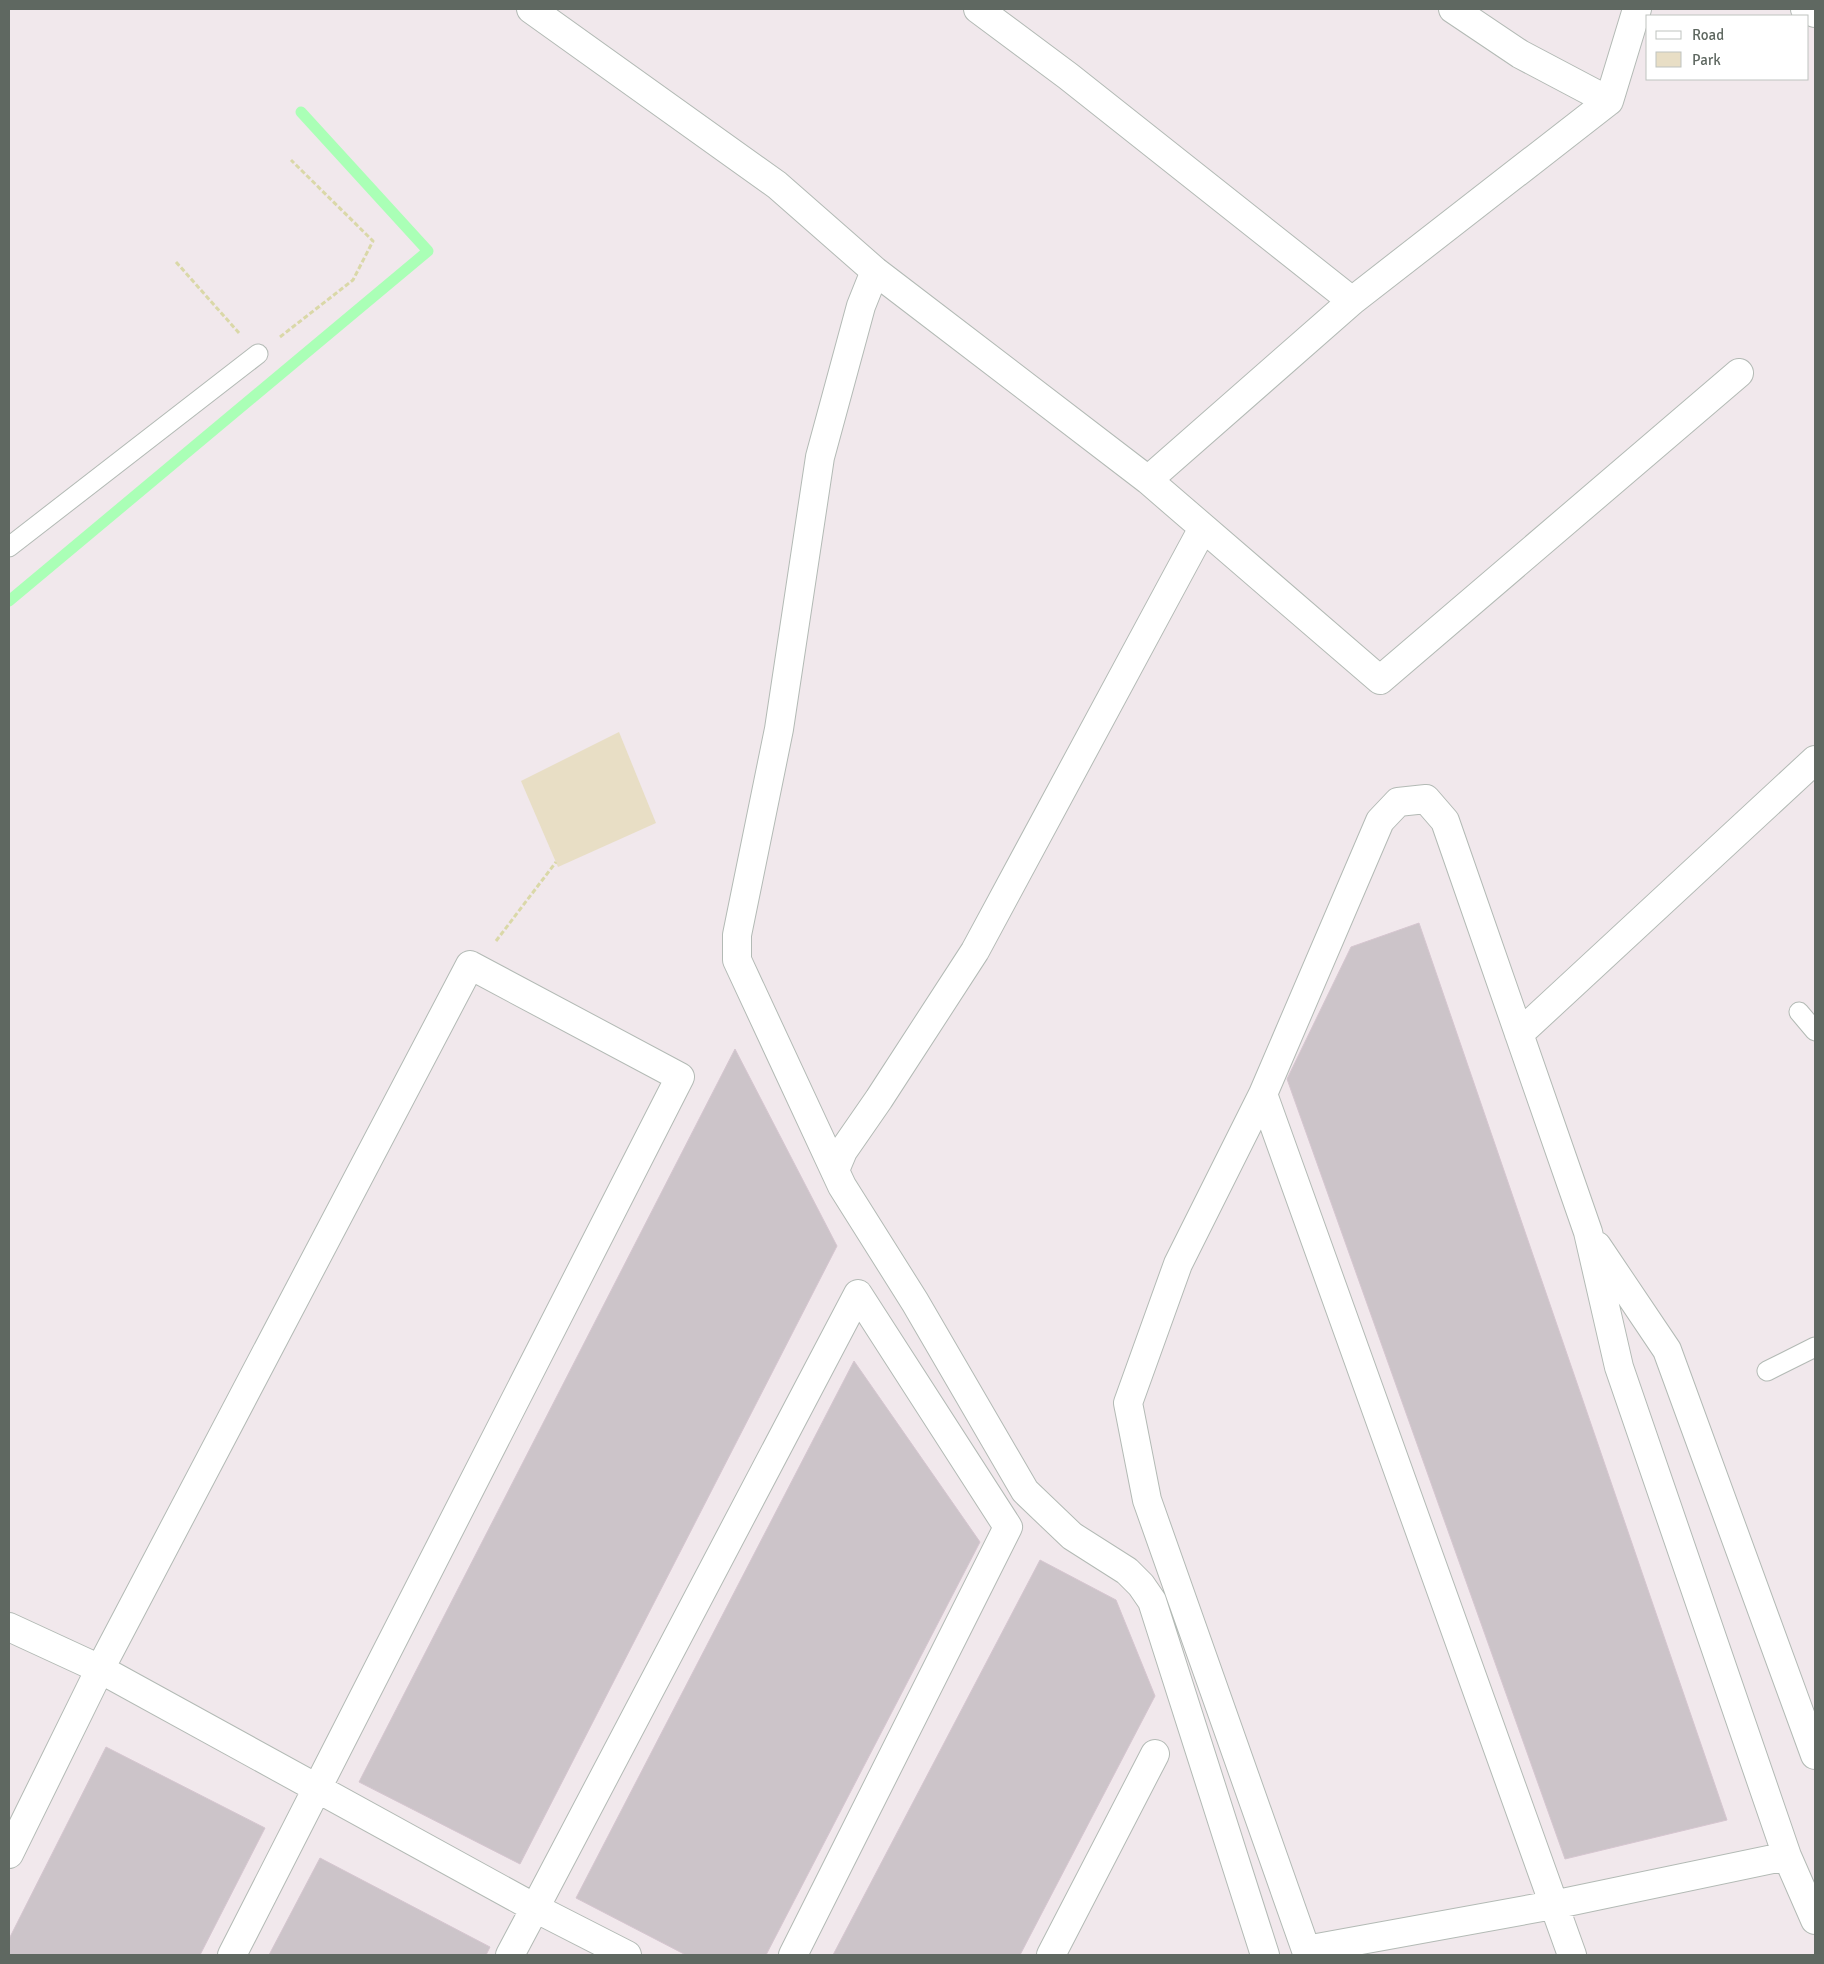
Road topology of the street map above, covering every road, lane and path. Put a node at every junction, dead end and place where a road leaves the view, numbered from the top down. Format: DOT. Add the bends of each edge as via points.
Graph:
graph roads {
  1 [pos="531,9"];
  2 [pos="978,9"];
  3 [pos="1453,9"];
  4 [pos="1637,9"];
  5 [pos="1806,9"];
  6 [pos="1815,12"];
  7 [pos="1609,101"];
  8 [pos="292,160"];
  9 [pos="176,262"];
  10 [pos="875,271"];
  11 [pos="1352,301"];
  12 [pos="258,354"];
  13 [pos="1740,373"];
  14 [pos="1148,480"];
  15 [pos="1203,528"];
  16 [pos="9,547"];
  17 [pos="1815,760"];
  18 [pos="556,862"];
  19 [pos="477,969"];
  20 [pos="1799,1012"];
  21 [pos="1815,1031"];
  22 [pos="1519,1034"];
  23 [pos="1263,1094"];
  24 [pos="835,1170"];
  25 [pos="1588,1232"];
  26 [pos="1815,1347"];
  27 [pos="1767,1371"];
  28 [pos="9,1627"];
  29 [pos="100,1669"];
  30 [pos="1155,1754"];
  31 [pos="1815,1755"];
  32 [pos="319,1789"];
  33 [pos="9,1854"];
  34 [pos="1787,1856"];
  35 [pos="1553,1905"];
  36 [pos="535,1908"];
  37 [pos="1815,1920"];
  38 [pos="232,1955"];
  39 [pos="510,1955"];
  40 [pos="627,1955"];
  41 [pos="793,1955"];
  42 [pos="1051,1955"];
  43 [pos="1264,1955"];
  44 [pos="1572,1955"];
  1 -- 10 [label="street" via="777,185"];
  2 -- 11 [label="street" via="1068,76"];
  3 -- 7 [label="street" via="1520,54"];
  4 -- 7 [label="street"];
  5 -- 6 [label="street"];
  7 -- 11 [label="street"];
  8 -- 12 [label="path" via="373,241 353,280"];
  9 -- 12 [label="path"];
  10 -- 14 [label="street"];
  10 -- 24 [label="street" via="861,306 820,457 779,728 736,935 737,960"];
  11 -- 14 [label="street"];
  12 -- 16 [label="lane"];
  13 -- 15 [label="street" via="1380,680"];
  14 -- 15 [label="street"];
  15 -- 24 [label="street" via="975,951 843,1151"];
  17 -- 22 [label="street"];
  18 -- 19 [label="path"];
  19 -- 29 [label="street" via="470,965"];
  19 -- 32 [label="street" via="680,1077"];
  20 -- 21 [label="lane"];
  22 -- 23 [label="street" via="1445,821 1426,800 1398,802 1380,821"];
  22 -- 25 [label="street"];
  23 -- 35 [label="street"];
  23 -- 35 [label="street" via="1178,1264 1128,1403 1147,1500 1306,1950"];
  24 -- 43 [label="street" via="1025,1491 1072,1536 1127,1571 1152,1601"];
  25 -- 31 [label="street" via="1667,1350"];
  25 -- 34 [label="street" via="1619,1367"];
  26 -- 27 [label="lane"];
  28 -- 29 [label="street"];
  29 -- 32 [label="street"];
  29 -- 33 [label="street"];
  30 -- 42 [label="street"];
  32 -- 36 [label="street"];
  32 -- 38 [label="street"];
  34 -- 35 [label="street"];
  34 -- 37 [label="street"];
  35 -- 44 [label="street"];
  36 -- 39 [label="street"];
  36 -- 40 [label="street"];
  36 -- 41 [label="street" via="858,1294 1008,1527"];
}
